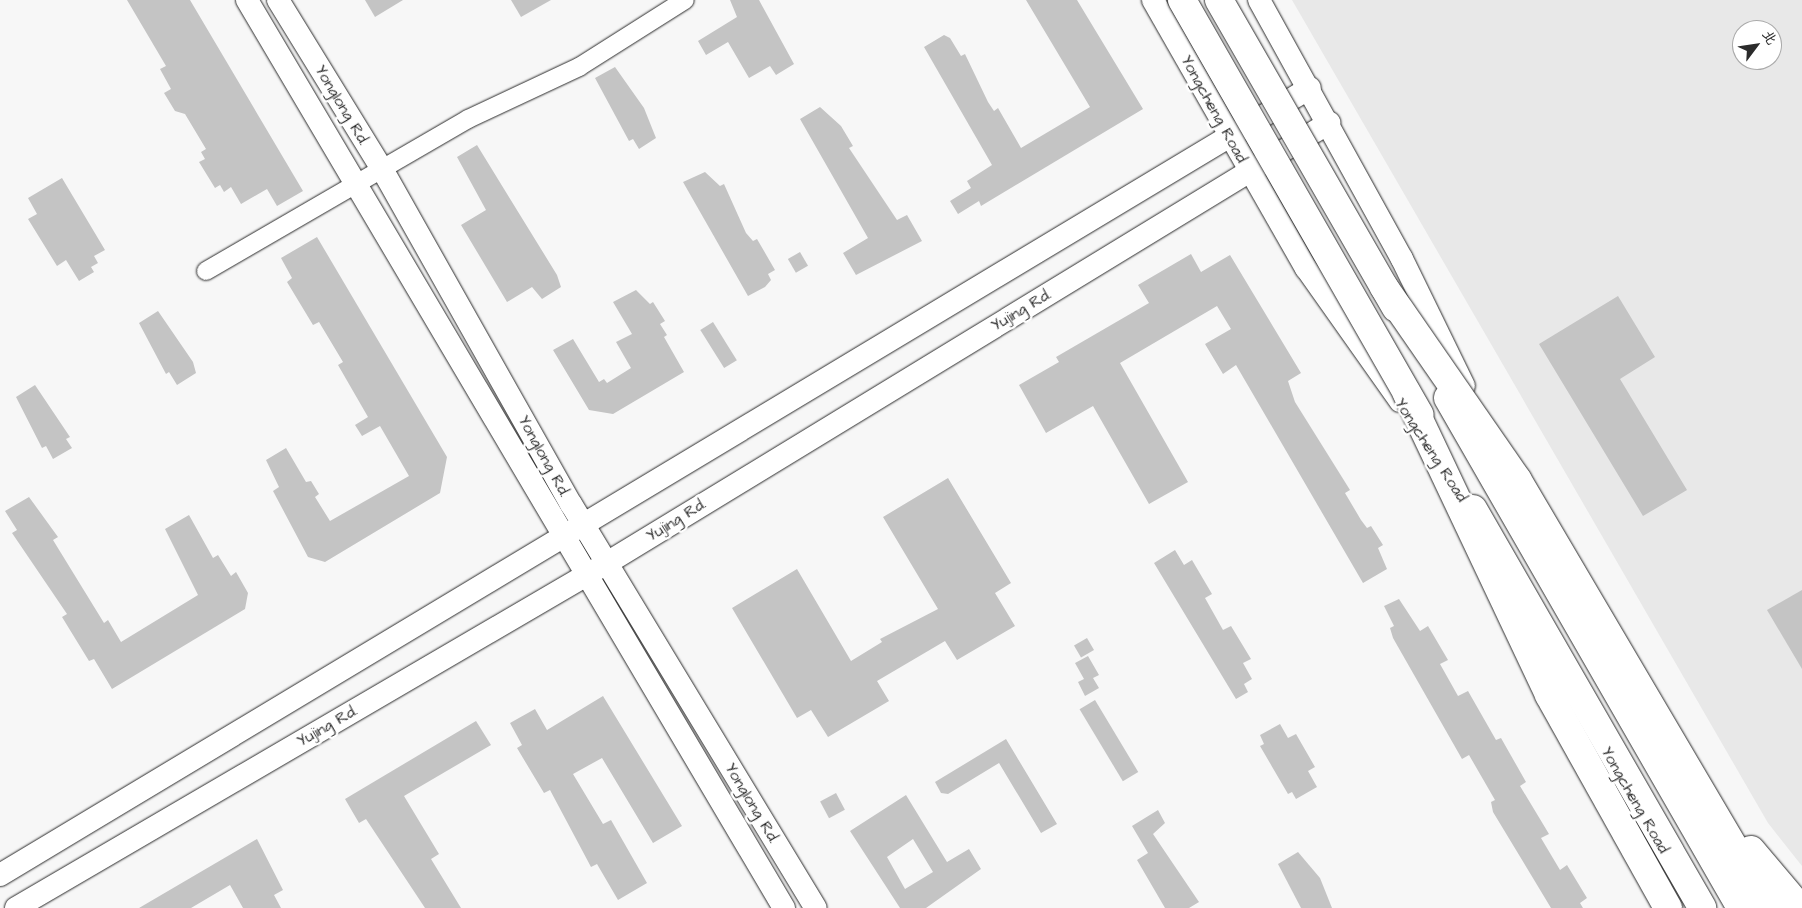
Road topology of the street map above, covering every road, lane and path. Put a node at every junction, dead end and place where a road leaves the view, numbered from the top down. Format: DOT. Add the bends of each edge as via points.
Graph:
graph roads {
  1 [pos="247,0"];
  2 [pos="278,0"];
  3 [pos="686,0"];
  4 [pos="1153,0"];
  5 [pos="1182,0"];
  6 [pos="1219,0"];
  7 [pos="1259,0"];
  8 [pos="1310,88"];
  9 [pos="1329,123"];
  10 [pos="1232,138"];
  11 [pos="382,170"];
  12 [pos="1250,172"];
  13 [pos="358,183"];
  14 [pos="206,271"];
  15 [pos="1384,287"];
  16 [pos="1407,394"];
  17 [pos="582,522"];
  18 [pos="563,534"];
  19 [pos="607,563"];
  20 [pos="584,576"];
  21 [pos="1673,742"];
  22 [pos="0,875"];
  23 [pos="16,908"];
  24 [pos="784,908"];
  25 [pos="816,908"];
  26 [pos="1668,908"];
  27 [pos="1697,908"];
  28 [pos="1702,908"];
  29 [pos="1741,908"];
  30 [pos="1746,908"];
  31 [pos="1770,908"];
  32 [pos="1800,908"];
  1 -- 13 [label="street, Yonglong Rd."];
  2 -- 11 [label="street, Yonglong Rd."];
  3 -- 11 [label="street" via="579,68 468,119"];
  4 -- 10 [label="street, Yongcheng Road"];
  5 -- 16 [label="main road, bridge"];
  6 -- 15 [label="main road, bridge"];
  7 -- 8 [label="street"];
  8 -- 9 [label="street"];
  8 -- 10 [label="street"];
  9 -- 12 [label="street, Yujing Rd."];
  9 -- 30 [label="street" via="1402,259 1526,515"];
  10 -- 12 [label="street, Yongcheng Road"];
  10 -- 17 [label="street"];
  11 -- 13 [label="street"];
  11 -- 17 [label="street, Yonglong Rd."];
  12 -- 19 [label="street, Yujing Rd."];
  12 -- 27 [label="street, Yongcheng Road" via="1306,268 1414,420 1474,516"];
  13 -- 14 [label="street"];
  13 -- 18 [label="street, Yonglong Rd."];
  15 -- 21 [label="main road, bridge" via="1517,478"];
  15 -- 29 [label="main road, bridge"];
  16 -- 26 [label="main road, bridge" via="1549,695"];
  16 -- 28 [label="main road, bridge"];
  17 -- 18 [label="street"];
  17 -- 19 [label="street, Yonglong Rd."];
  18 -- 20 [label="street, Yonglong Rd."];
  18 -- 22 [label="street"];
  19 -- 20 [label="street, Yujing Rd."];
  19 -- 25 [label="street, Yonglong Rd."];
  20 -- 23 [label="street, Yujing Rd."];
  20 -- 24 [label="street, Yonglong Rd."];
  21 -- 31 [label="main road, bridge"];
  21 -- 32 [label="main road, bridge" via="1751,850"];
}
